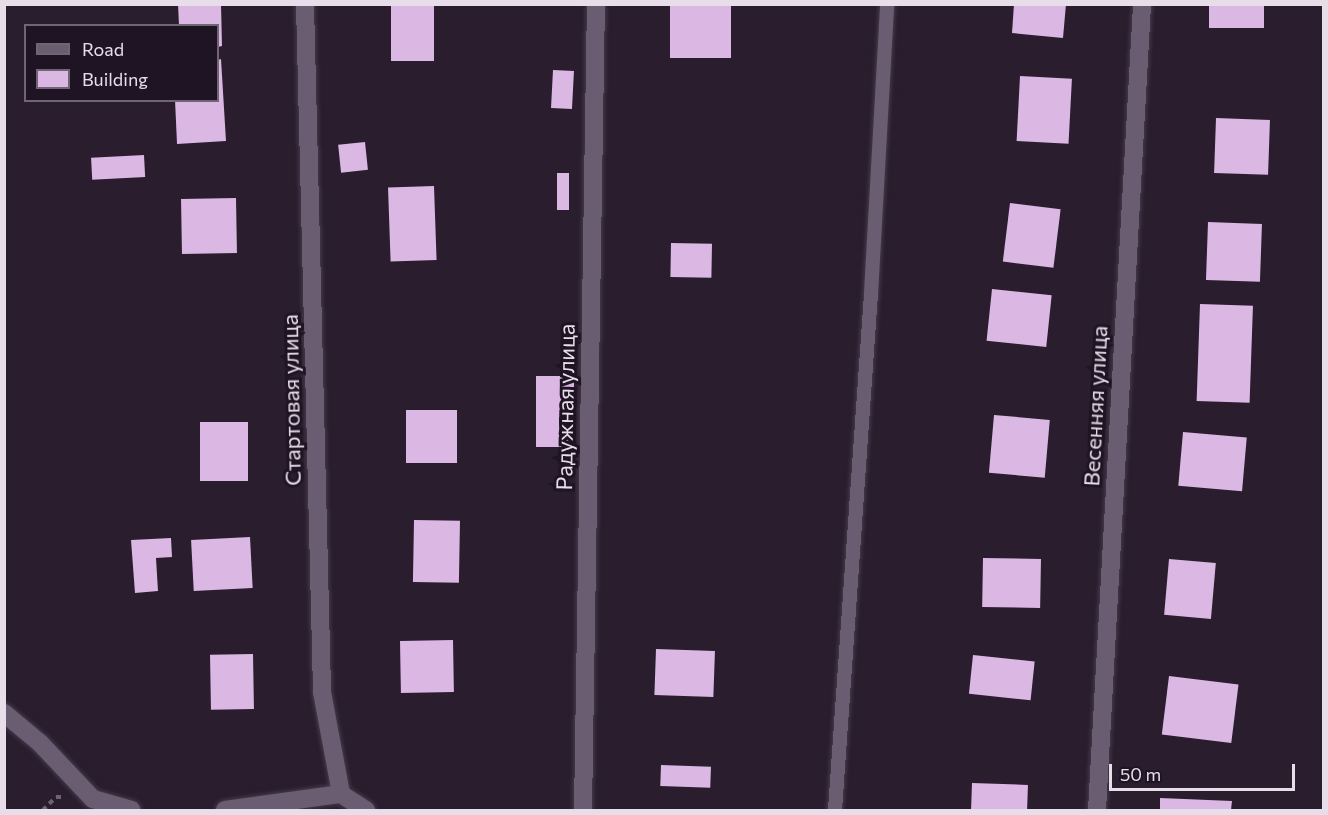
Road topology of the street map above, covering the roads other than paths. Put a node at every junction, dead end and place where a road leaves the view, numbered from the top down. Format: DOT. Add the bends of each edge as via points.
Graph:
graph roads {
  1 [pos="305,4"];
  2 [pos="596,4"];
  3 [pos="887,4"];
  4 [pos="1142,4"];
  5 [pos="4,713"];
  6 [pos="341,794"];
  7 [pos="131,810"];
  8 [pos="225,810"];
  9 [pos="366,810"];
  10 [pos="583,810"];
  11 [pos="835,810"];
  12 [pos="1097,810"];
  1 -- 6 [label="street, Стартовая улица" via="322,692"];
  2 -- 10 [label="street, Радужная улица"];
  3 -- 11 [label="lane"];
  4 -- 12 [label="street, Весенняя улица"];
  5 -- 7 [label="street" via="93,799"];
  6 -- 8 [label="street"];
  6 -- 9 [label="street"];
}
